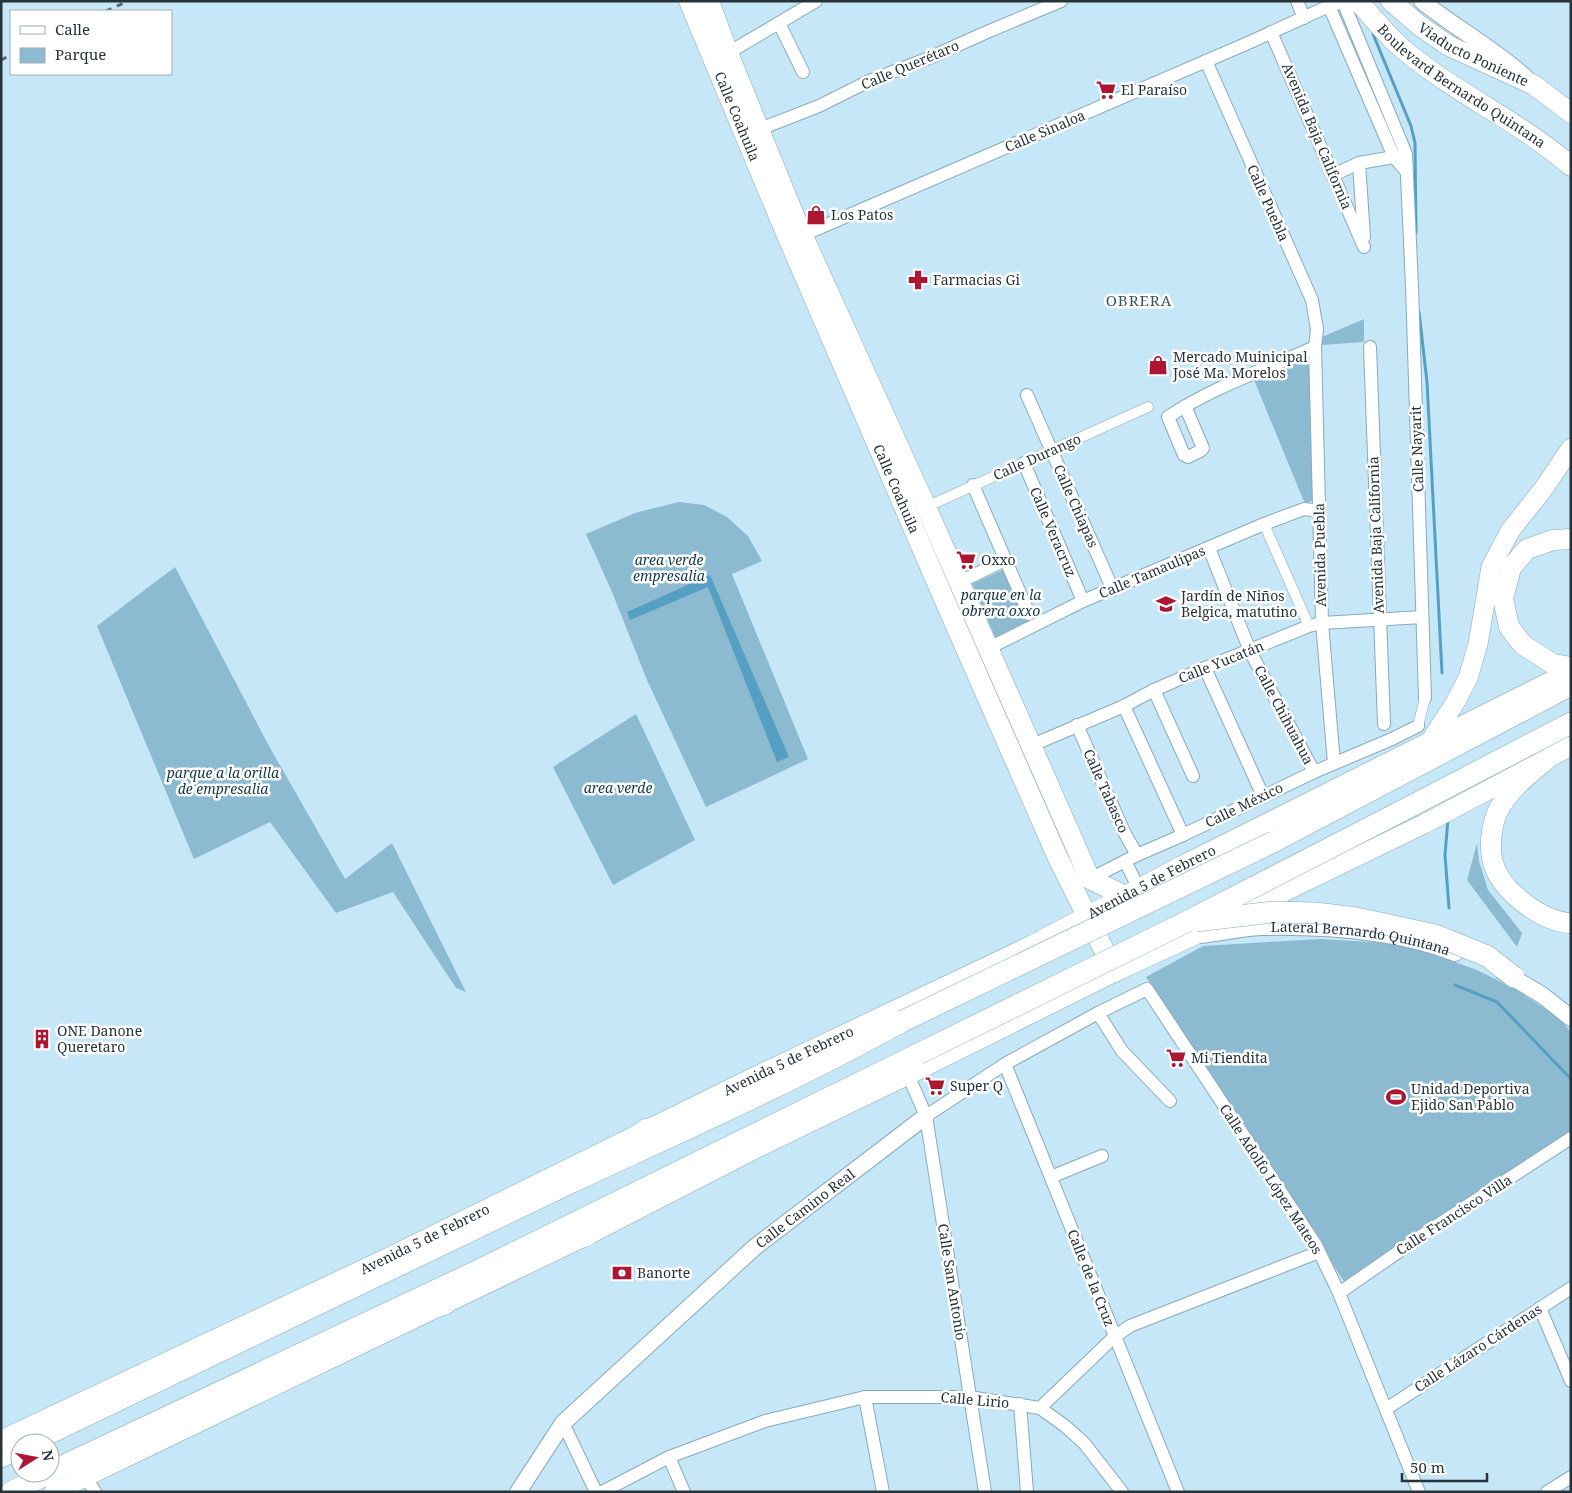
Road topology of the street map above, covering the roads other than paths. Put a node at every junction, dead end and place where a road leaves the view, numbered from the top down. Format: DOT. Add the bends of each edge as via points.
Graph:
graph roads {
  1 [pos="816,1"];
  2 [pos="1061,1"];
  3 [pos="1297,1"];
  4 [pos="1391,1"];
  5 [pos="1422,1"];
  6 [pos="1350,2"];
  7 [pos="702,4"];
  8 [pos="1329,6"];
  9 [pos="1304,18"];
  10 [pos="779,23"];
  11 [pos="1272,32"];
  12 [pos="728,54"];
  13 [pos="1206,61"];
  14 [pos="803,72"];
  15 [pos="1534,85"];
  16 [pos="1571,114"];
  17 [pos="760,129"];
  18 [pos="1400,156"];
  19 [pos="1359,163"];
  20 [pos="1571,166"];
  21 [pos="1333,175"];
  22 [pos="803,235"];
  23 [pos="1370,347"];
  24 [pos="1316,348"];
  25 [pos="1027,395"];
  26 [pos="1185,406"];
  27 [pos="1148,407"];
  28 [pos="1571,448"];
  29 [pos="1051,451"];
  30 [pos="1024,463"];
  31 [pos="973,485"];
  32 [pos="926,507"];
  33 [pos="1320,511"];
  34 [pos="1264,524"];
  35 [pos="1571,539"];
  36 [pos="1208,548"];
  37 [pos="1005,560"];
  38 [pos="960,582"];
  39 [pos="1112,590"];
  40 [pos="1082,602"];
  41 [pos="1029,614"];
  42 [pos="1422,617"];
  43 [pos="1379,618"];
  44 [pos="1315,625"];
  45 [pos="989,648"];
  46 [pos="1250,651"];
  47 [pos="1571,667"];
  48 [pos="1205,668"];
  49 [pos="1571,670"];
  50 [pos="1571,685"];
  51 [pos="1154,690"];
  52 [pos="1425,698"];
  53 [pos="1124,706"];
  54 [pos="1571,723"];
  55 [pos="1384,724"];
  56 [pos="1077,725"];
  57 [pos="1418,726"];
  58 [pos="1430,742"];
  59 [pos="1030,746"];
  60 [pos="1571,746"];
  61 [pos="1546,760"];
  62 [pos="1334,763"];
  63 [pos="1314,772"];
  64 [pos="1193,776"];
  65 [pos="1264,796"];
  66 [pos="1183,835"];
  67 [pos="1131,858"];
  68 [pos="1081,884"];
  69 [pos="1132,892"];
  70 [pos="1087,915"];
  71 [pos="1571,923"];
  72 [pos="1188,930"];
  73 [pos="1115,972"];
  74 [pos="1514,977"];
  75 [pos="1147,989"];
  76 [pos="1098,1013"];
  77 [pos="1571,1018"];
  78 [pos="1005,1064"];
  79 [pos="908,1075"];
  80 [pos="1170,1101"];
  81 [pos="926,1116"];
  82 [pos="647,1129"];
  83 [pos="1571,1138"];
  84 [pos="1102,1156"];
  85 [pos="1051,1177"];
  86 [pos="570,1183"];
  87 [pos="629,1196"];
  88 [pos="586,1236"];
  89 [pos="1320,1252"];
  90 [pos="360,1285"];
  91 [pos="1571,1288"];
  92 [pos="1339,1293"];
  93 [pos="445,1304"];
  94 [pos="1540,1308"];
  95 [pos="271,1313"];
  96 [pos="354,1329"];
  97 [pos="1114,1337"];
  98 [pos="1571,1381"];
  99 [pos="865,1396"];
  100 [pos="969,1397"];
  101 [pos="1020,1404"];
  102 [pos="1040,1408"];
  103 [pos="1386,1409"];
  104 [pos="563,1423"];
  105 [pos="50,1433"];
  106 [pos="1,1440"];
  107 [pos="669,1457"];
  108 [pos="60,1468"];
  109 [pos="1571,1477"];
  110 [pos="29,1483"];
  111 [pos="90,1484"];
  112 [pos="11,1492"];
  113 [pos="54,1492"];
  114 [pos="518,1492"];
  115 [pos="596,1492"];
  116 [pos="602,1492"];
  117 [pos="684,1492"];
  118 [pos="883,1492"];
  119 [pos="985,1492"];
  120 [pos="1027,1492"];
  121 [pos="1122,1492"];
  122 [pos="1178,1492"];
  123 [pos="1419,1492"];
  124 [pos="1547,1492"];
  1 -- 10 [label="street"];
  2 -- 17 [label="street, Calle Querétaro"];
  3 -- 9 [label="street"];
  4 -- 15 [label="main road, Viaducto Poniente" via="1449,46"];
  5 -- 15 [label="street" via="1509,62"];
  6 -- 8 [label="street, Calle Sinaloa"];
  6 -- 18 [label="street, Calle Nayarit" via="1346,6"];
  6 -- 20 [label="main road, Boulevard Bernardo Quintana" via="1404,51"];
  7 -- 12 [label="main road, Calle Coahuila"];
  7 -- 68 [label="main road, Calle Coahuila" via="785,231 941,592"];
  8 -- 9 [label="street, Calle Sinaloa"];
  8 -- 18 [label="street, Calle Nayarit"];
  9 -- 11 [label="street, Calle Sinaloa"];
  10 -- 12 [label="street"];
  10 -- 14 [label="street"];
  11 -- 13 [label="street, Calle Sinaloa"];
  11 -- 21 [label="street, Avenida Baja California"];
  12 -- 17 [label="main road, Calle Coahuila"];
  13 -- 22 [label="street, Calle Sinaloa"];
  13 -- 24 [label="street, Calle Puebla" via="1312,300 1317,329"];
  15 -- 16 [label="main road"];
  17 -- 22 [label="main road, Calle Coahuila"];
  18 -- 19 [label="street"];
  18 -- 42 [label="street, Calle Nayarit" via="1406,171 1412,286"];
  19 -- 21 [label="street"];
  19 -- 21 [label="street, Avenida Baja California" via="1364,247"];
  22 -- 32 [label="main road, Calle Coahuila"];
  23 -- 43 [label="street, Avenida Baja California"];
  24 -- 26 [label="street"];
  24 -- 33 [label="street, Avenida Puebla"];
  25 -- 29 [label="street, Calle Chiapas"];
  26 -- 26 [label="street" via="1168,417 1184,455 1189,456 1201,450 1202,445"];
  27 -- 29 [label="street, Calle Durango"];
  28 -- 58 [label="main road" via="1510,532 1491,567 1478,644 1468,678"];
  29 -- 30 [label="street, Calle Durango"];
  29 -- 39 [label="street, Calle Chiapas"];
  30 -- 31 [label="street, Calle Durango"];
  30 -- 40 [label="street, Calle Veracruz"];
  31 -- 32 [label="street, Calle Durango"];
  31 -- 37 [label="street"];
  32 -- 38 [label="main road, Calle Coahuila"];
  33 -- 34 [label="street, Calle Tamaulipas" via="1304,509"];
  33 -- 44 [label="street, Avenida Puebla"];
  34 -- 36 [label="street, Calle Tamaulipas"];
  34 -- 44 [label="street"];
  35 -- 47 [label="main road" via="1553,540 1527,549 1511,568 1502,598 1509,626 1523,645 1553,664"];
  36 -- 39 [label="street, Calle Tamaulipas"];
  36 -- 46 [label="street, Calle Chihuahua"];
  37 -- 38 [label="street"];
  37 -- 41 [label="street"];
  38 -- 45 [label="main road, Calle Coahuila"];
  39 -- 40 [label="street, Calle Tamaulipas"];
  40 -- 45 [label="street, Calle Tamaulipas"];
  42 -- 43 [label="street, Calle Yucatán"];
  42 -- 52 [label="street, Calle Nayarit"];
  43 -- 44 [label="street, Calle Yucatán"];
  43 -- 55 [label="street, Avenida Baja California"];
  44 -- 46 [label="street, Calle Yucatán"];
  44 -- 62 [label="street, Avenida Puebla"];
  45 -- 59 [label="main road, Calle Coahuila"];
  46 -- 48 [label="street, Calle Yucatán"];
  46 -- 63 [label="street, Calle Chihuahua"];
  48 -- 51 [label="street, Calle Yucatán"];
  48 -- 65 [label="street"];
  49 -- 58 [label="main road, Avenida 5 de Febrero"];
  50 -- 86 [label="highway, Avenida 5 de Febrero, bridge" via="1273,842 710,1119"];
  51 -- 53 [label="street, Calle Yucatán"];
  51 -- 64 [label="street"];
  52 -- 57 [label="street, Calle Nayarit"];
  53 -- 56 [label="street, Calle Yucatán"];
  53 -- 66 [label="street"];
  54 -- 72 [label="highway, bridge" via="1419,802"];
  56 -- 59 [label="street, Calle Yucatán"];
  56 -- 67 [label="street, Calle Tabasco" via="1124,832"];
  57 -- 62 [label="street, Calle México"];
  58 -- 69 [label="main road, Avenida 5 de Febrero"];
  59 -- 68 [label="main road, Calle Coahuila"];
  60 -- 61 [label="main road"];
  61 -- 71 [label="main road" via="1516,786 1497,814 1491,839 1493,863 1507,888 1529,908 1559,923"];
  61 -- 72 [label="main road" via="1424,824"];
  62 -- 63 [label="street, Calle México"];
  63 -- 65 [label="street, Calle México"];
  65 -- 66 [label="street, Calle México"];
  66 -- 67 [label="street, Calle México"];
  67 -- 68 [label="street, Calle México"];
  67 -- 69 [label="street, Calle Tabasco"];
  68 -- 69 [label="main road"];
  68 -- 70 [label="main road, Calle Coahuila"];
  69 -- 70 [label="main road, Avenida 5 de Febrero"];
  70 -- 73 [label="main road, Calle Coahuila"];
  70 -- 82 [label="main road, Avenida 5 de Febrero" via="1032,945"];
  72 -- 73 [label="main road"];
  72 -- 74 [label="highway, bridge" via="1273,912 1356,918 1435,935 1487,956"];
  72 -- 87 [label="highway, bridge" via="918,1054"];
  73 -- 79 [label="main road"];
  74 -- 77 [label="street"];
  75 -- 76 [label="street, Calle Camino Real"];
  75 -- 89 [label="street, Calle Adolfo López Mateos"];
  76 -- 78 [label="street, Calle Camino Real"];
  76 -- 80 [label="street" via="1122,1051"];
  78 -- 81 [label="street, Calle Camino Real"];
  78 -- 85 [label="street, Calle de la Cruz"];
  79 -- 81 [label="street, Calle San Antonio"];
  79 -- 88 [label="main road" via="754,1149"];
  81 -- 100 [label="street, Calle San Antonio"];
  81 -- 104 [label="street, Calle Camino Real" via="755,1247"];
  82 -- 86 [label="highway"];
  82 -- 95 [label="main road, Avenida 5 de Febrero"];
  83 -- 92 [label="street, Calle Francisco Villa"];
  84 -- 85 [label="street"];
  85 -- 97 [label="street, Calle de la Cruz"];
  86 -- 90 [label="highway, Avenida 5 de Febrero"];
  87 -- 88 [label="highway"];
  87 -- 96 [label="highway"];
  88 -- 93 [label="main road"];
  89 -- 92 [label="street, Calle Adolfo López Mateos"];
  89 -- 97 [label="street" via="1130,1326"];
  90 -- 95 [label="highway"];
  90 -- 105 [label="highway, Avenida 5 de Febrero"];
  91 -- 94 [label="street, Calle Lázaro Cárdenas"];
  92 -- 103 [label="street, Calle Adolfo López Mateos"];
  93 -- 96 [label="highway"];
  93 -- 111 [label="main road"];
  94 -- 98 [label="street"];
  94 -- 103 [label="street, Calle Lázaro Cárdenas"];
  95 -- 106 [label="main road, Avenida 5 de Febrero"];
  96 -- 108 [label="highway"];
  97 -- 102 [label="street"];
  97 -- 122 [label="street, Calle de la Cruz"];
  99 -- 100 [label="street, Calle Lirio"];
  99 -- 107 [label="street, Calle Lirio" via="765,1421"];
  99 -- 118 [label="street"];
  100 -- 101 [label="street, Calle Lirio"];
  100 -- 119 [label="street, Calle San Antonio"];
  101 -- 102 [label="street, Calle Lirio"];
  101 -- 120 [label="street"];
  102 -- 121 [label="street" via="1084,1443"];
  103 -- 123 [label="street, Calle Adolfo López Mateos"];
  104 -- 114 [label="street, Calle Camino Real"];
  104 -- 115 [label="street"];
  107 -- 116 [label="street, Calle Lirio"];
  107 -- 117 [label="street"];
  109 -- 124 [label="street"];
  110 -- 112 [label="highway"];
  111 -- 113 [label="main road"];
}
